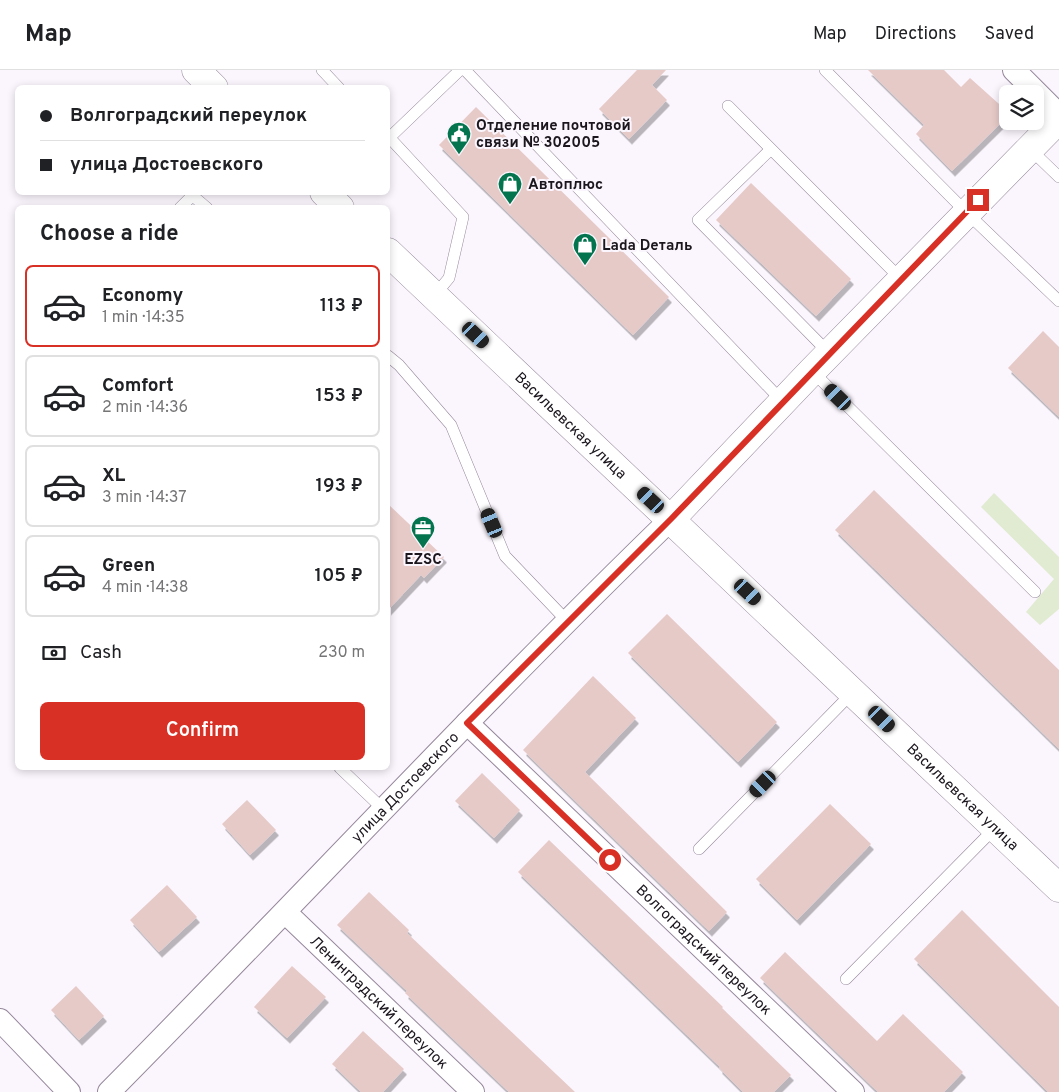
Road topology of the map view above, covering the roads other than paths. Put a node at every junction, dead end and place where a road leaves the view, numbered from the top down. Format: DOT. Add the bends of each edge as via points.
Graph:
graph roads {
  1 [pos="196,70"];
  2 [pos="322,70"];
  3 [pos="460,70"];
  4 [pos="465,70"];
  5 [pos="825,70"];
  6 [pos="1014,70"];
  7 [pos="211,85"];
  8 [pos="336,85"];
  9 [pos="728,106"];
  10 [pos="1059,117"];
  11 [pos="390,136"];
  12 [pos="390,140"];
  13 [pos="1030,148"];
  14 [pos="771,149"];
  15 [pos="1059,177"];
  16 [pos="193,195"];
  17 [pos="195,195"];
  18 [pos="183,205"];
  19 [pos="204,205"];
  20 [pos="966,212"];
  21 [pos="390,254"];
  22 [pos="901,279"];
  23 [pos="434,296"];
  24 [pos="1059,300"];
  25 [pos="390,358"];
  26 [pos="820,362"];
  27 [pos="782,401"];
  28 [pos="671,519"];
  29 [pos="1035,592"];
  30 [pos="567,621"];
  31 [pos="853,692"];
  32 [pos="467,723"];
  33 [pos="342,770"];
  34 [pos="383,810"];
  35 [pos="996,827"];
  36 [pos="699,849"];
  37 [pos="1057,882"];
  38 [pos="286,913"];
  39 [pos="846,979"];
  40 [pos="0,1020"];
  41 [pos="69,1092"];
  42 [pos="109,1092"];
  43 [pos="473,1092"];
  44 [pos="853,1092"];
  1 -- 7 [label="main road"];
  2 -- 8 [label="lane"];
  3 -- 11 [label="lane"];
  4 -- 27 [label="lane"];
  5 -- 20 [label="lane"];
  6 -- 10 [label="street"];
  9 -- 14 [label="lane"];
  10 -- 13 [label="main road, улица Достоевского"];
  12 -- 23 [label="lane" via="464,217 449,278"];
  13 -- 15 [label="lane"];
  13 -- 20 [label="main road, улица Достоевского"];
  14 -- 22 [label="lane"];
  14 -- 26 [label="lane" via="698,220"];
  16 -- 18 [label="lane"];
  17 -- 19 [label="lane"];
  20 -- 22 [label="main road, улица Достоевского"];
  20 -- 24 [label="lane"];
  21 -- 23 [label="main road, Васильевская улица"];
  22 -- 26 [label="main road, улица Достоевского"];
  23 -- 28 [label="main road, Васильевская улица"];
  25 -- 30 [label="lane" via="451,425 505,556"];
  26 -- 27 [label="main road, улица Достоевского"];
  26 -- 29 [label="lane"];
  27 -- 28 [label="main road, улица Достоевского"];
  28 -- 30 [label="street, улица Достоевского"];
  28 -- 31 [label="main road, Васильевская улица"];
  30 -- 32 [label="street, улица Достоевского"];
  31 -- 35 [label="main road, Васильевская улица"];
  31 -- 36 [label="lane"];
  32 -- 34 [label="street, улица Достоевского"];
  32 -- 44 [label="street, Волгоградский переулок"];
  33 -- 34 [label="lane"];
  34 -- 38 [label="street, улица Достоевского"];
  35 -- 37 [label="main road, Васильевская улица"];
  35 -- 39 [label="lane"];
  38 -- 42 [label="street, улица Достоевского"];
  38 -- 43 [label="street, Ленинградский переулок"];
  40 -- 41 [label="street"];
}
